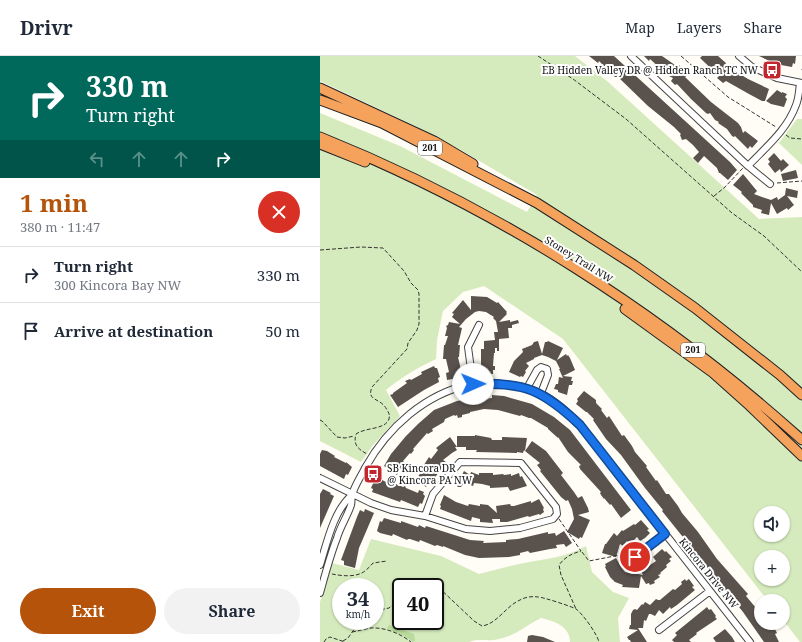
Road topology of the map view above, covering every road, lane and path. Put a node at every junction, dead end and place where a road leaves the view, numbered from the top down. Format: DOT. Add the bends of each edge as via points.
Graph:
graph roads {
  1 [pos="538,56"];
  2 [pos="631,56"];
  3 [pos="681,56"];
  4 [pos="739,56"];
  5 [pos="801,83"];
  6 [pos="320,88"];
  7 [pos="320,100"];
  8 [pos="782,131"];
  9 [pos="320,137"];
  10 [pos="802,139"];
  11 [pos="320,144"];
  12 [pos="748,166"];
  13 [pos="802,182"];
  14 [pos="424,183"];
  15 [pos="770,184"];
  16 [pos="713,196"];
  17 [pos="537,203"];
  18 [pos="320,250"];
  19 [pos="577,269"];
  20 [pos="802,272"];
  21 [pos="479,325"];
  22 [pos="780,375"];
  23 [pos="473,384"];
  24 [pos="527,388"];
  25 [pos="802,388"];
  26 [pos="541,393"];
  27 [pos="802,395"];
  28 [pos="320,420"];
  29 [pos="389,420"];
  30 [pos="392,422"];
  31 [pos="355,436"];
  32 [pos="802,440"];
  33 [pos="367,455"];
  34 [pos="802,456"];
  35 [pos="320,478"];
  36 [pos="352,495"];
  37 [pos="557,514"];
  38 [pos="425,516"];
  39 [pos="665,534"];
  40 [pos="581,551"];
  41 [pos="635,557"];
  42 [pos="387,561"];
  43 [pos="320,565"];
  44 [pos="332,574"];
  45 [pos="710,591"];
  46 [pos="320,593"];
  47 [pos="444,593"];
  48 [pos="576,609"];
  49 [pos="658,630"];
  50 [pos="352,632"];
  51 [pos="324,642"];
  52 [pos="344,642"];
  53 [pos="411,642"];
  54 [pos="599,642"];
  55 [pos="750,642"];
  1 -- 16 [label="path" via="626,119"];
  2 -- 12 [label="street"];
  3 -- 8 [label="path" via="728,97"];
  4 -- 5 [label="street" via="752,67 777,78"];
  5 -- 8 [label="street" via="797,104"];
  6 -- 17 [label="highway" via="434,141"];
  7 -- 17 [label="highway, 201" via="382,123"];
  8 -- 10 [label="path" via="790,138"];
  8 -- 12 [label="street"];
  9 -- 14 [label="highway, Stoney Trail NW / 201"];
  11 -- 14 [label="highway"];
  12 -- 15 [label="street"];
  12 -- 16 [label="path"];
  13 -- 15 [label="path"];
  14 -- 19 [label="highway, Stoney Trail NW / 201"];
  16 -- 20 [label="path" via="732,214 764,236"];
  17 -- 22 [label="highway, 201" via="683,299"];
  18 -- 29 [label="path" via="383,248 420,294 419,324 408,343 408,349 370,392 371,397 384,404 389,412"];
  19 -- 32 [label="highway, Stoney Trail NW / 201" via="669,331"];
  19 -- 34 [label="highway" via="597,288 712,372"];
  21 -- 23 [label="street" via="468,346"];
  22 -- 25 [label="highway"];
  22 -- 27 [label="highway, 201"];
  23 -- 24 [label="street, Kincora Drive NW" via="491,383"];
  23 -- 36 [label="street, Kincora Drive NW" via="446,391 426,401 409,414 382,443"];
  24 -- 26 [label="street, Kincora Drive NW"];
  24 -- 26 [label="street" via="537,370 541,367 547,369 548,375"];
  26 -- 39 [label="street, Kincora Drive NW" via="565,410 580,425"];
  28 -- 31 [label="path" via="337,437"];
  29 -- 30 [label="path"];
  29 -- 31 [label="path" via="382,427 363,430"];
  31 -- 33 [label="path" via="354,441 358,448"];
  35 -- 36 [label="street"];
  36 -- 38 [label="street" via="391,510"];
  36 -- 43 [label="street, Kincora Drive NW" via="340,510"];
  36 -- 46 [label="street, Kincora Drive NW" via="351,505 336,539"];
  37 -- 38 [label="street" via="554,519 520,528 490,531 466,529"];
  37 -- 38 [label="street" via="556,506 521,463 460,462 433,494"];
  37 -- 40 [label="path"];
  39 -- 41 [label="street"];
  39 -- 45 [label="street, Kincora Drive NW"];
  40 -- 41 [label="path" via="589,561 625,554"];
  40 -- 48 [label="path" via="572,553 559,565"];
  42 -- 44 [label="path" via="373,563 361,574"];
  45 -- 49 [label="street"];
  45 -- 55 [label="street, Kincora Drive NW"];
  47 -- 48 [label="path" via="482,626 492,622 516,602 530,597 539,597"];
  48 -- 54 [label="path" via="595,632"];
  50 -- 52 [label="path"];
  50 -- 53 [label="path" via="372,628 391,631"];
  51 -- 52 [label="path" via="330,637"];
}
